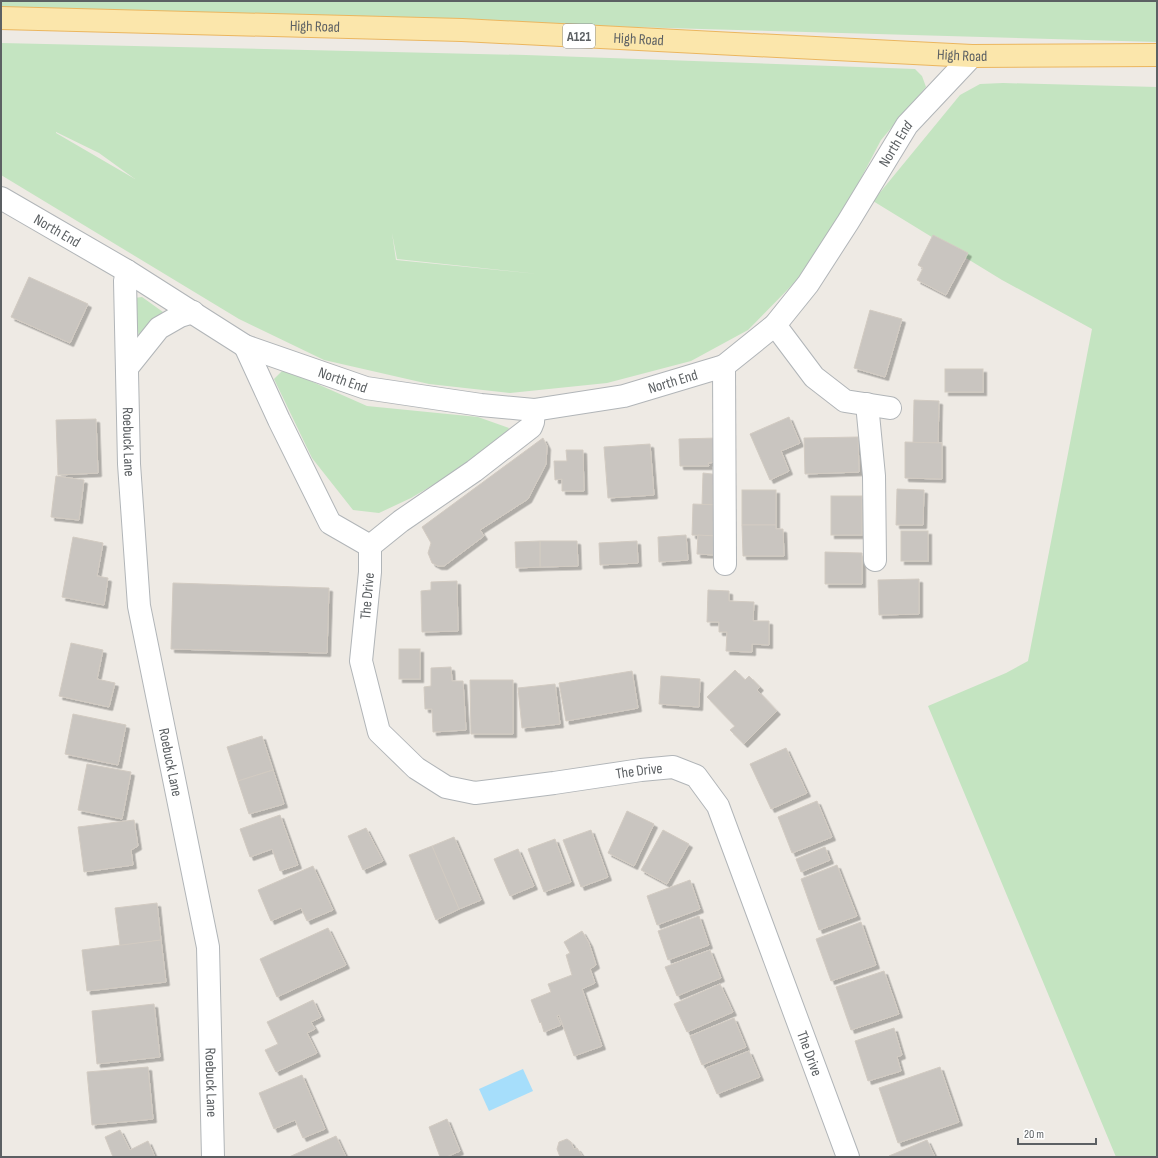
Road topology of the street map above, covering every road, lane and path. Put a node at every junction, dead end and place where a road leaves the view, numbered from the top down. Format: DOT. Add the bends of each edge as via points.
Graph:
graph roads {
  1 [pos="1,18"];
  2 [pos="1157,55"];
  3 [pos="972,56"];
  4 [pos="1,198"];
  5 [pos="127,271"];
  6 [pos="193,312"];
  7 [pos="775,325"];
  8 [pos="245,346"];
  9 [pos="724,366"];
  10 [pos="127,368"];
  11 [pos="867,404"];
  12 [pos="890,408"];
  13 [pos="534,410"];
  14 [pos="370,546"];
  15 [pos="875,560"];
  16 [pos="725,564"];
  17 [pos="213,1157"];
  18 [pos="848,1157"];
  1 -- 3 [label="main road, High Road / A121" via="462,30"];
  2 -- 3 [label="main road, High Road / A121"];
  3 -- 7 [label="street, North End" via="907,125 808,284"];
  4 -- 5 [label="street, North End"];
  5 -- 6 [label="street, North End"];
  5 -- 10 [label="street, Roebuck Lane"];
  6 -- 8 [label="street, North End"];
  6 -- 10 [label="street" via="159,328"];
  7 -- 9 [label="street, North End"];
  7 -- 11 [label="street" via="814,377 845,401"];
  8 -- 13 [label="street, North End" via="366,388"];
  8 -- 14 [label="street" via="278,420 330,523"];
  9 -- 13 [label="street, North End" via="624,396"];
  9 -- 16 [label="street"];
  10 -- 17 [label="street, Roebuck Lane" via="129,464 139,606 208,947"];
  11 -- 12 [label="street"];
  11 -- 15 [label="street" via="874,476"];
  13 -- 14 [label="street" via="530,427"];
  14 -- 18 [label="street, The Drive" via="370,572 361,662 380,732 416,768 446,787 475,793 641,770 673,768 696,776 718,806"];
}
